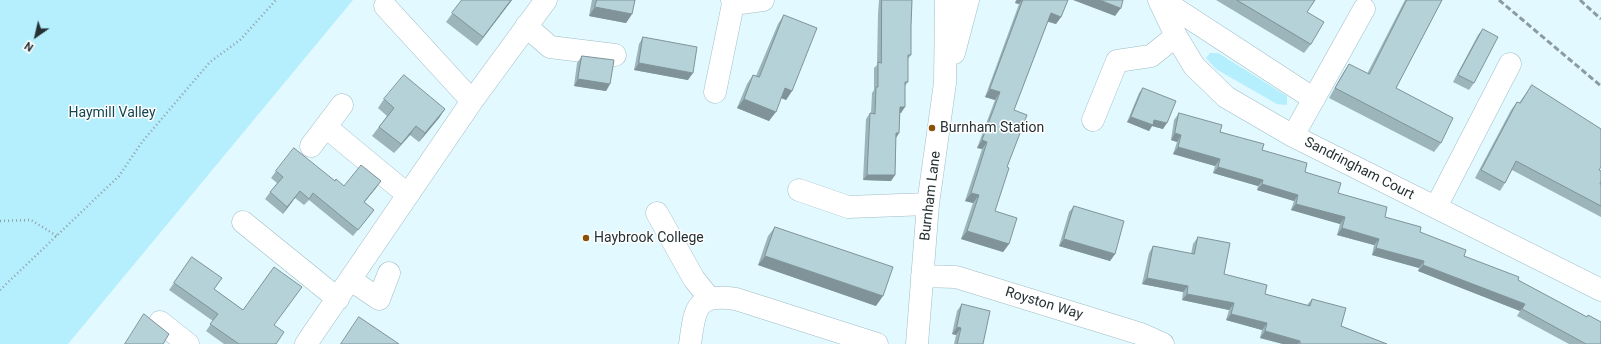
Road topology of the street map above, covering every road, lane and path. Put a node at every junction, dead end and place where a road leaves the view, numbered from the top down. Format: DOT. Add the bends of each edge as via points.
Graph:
graph roads {
  1 [pos="276,0"];
  2 [pos="546,0"];
  3 [pos="763,0"];
  4 [pos="946,0"];
  5 [pos="968,0"];
  6 [pos="1159,0"];
  7 [pos="1162,0"];
  8 [pos="733,2"];
  9 [pos="385,6"];
  10 [pos="1364,9"];
  11 [pos="526,26"];
  12 [pos="1176,36"];
  13 [pos="615,55"];
  14 [pos="1510,64"];
  15 [pos="945,83"];
  16 [pos="715,92"];
  17 [pos="1314,99"];
  18 [pos="472,101"];
  19 [pos="342,105"];
  20 [pos="1093,120"];
  21 [pos="326,127"];
  22 [pos="1293,136"];
  23 [pos="311,146"];
  24 [pos="799,190"];
  25 [pos="408,195"];
  26 [pos="928,204"];
  27 [pos="1436,207"];
  28 [pos="656,213"];
  29 [pos="0,221"];
  30 [pos="243,222"];
  31 [pos="57,236"];
  32 [pos="389,273"];
  33 [pos="922,276"];
  34 [pos="351,280"];
  35 [pos="0,290"];
  36 [pos="1601,290"];
  37 [pos="338,299"];
  38 [pos="710,299"];
  39 [pos="160,322"];
  40 [pos="188,344"];
  41 [pos="306,344"];
  42 [pos="690,344"];
  43 [pos="877,344"];
  44 [pos="916,344"];
  45 [pos="1163,344"];
  1 -- 31 [label="path" via="240,40 210,62 142,142 119,176"];
  2 -- 11 [label="street"];
  3 -- 8 [label="street"];
  4 -- 15 [label="street, Burnham Lane"];
  5 -- 15 [label="street"];
  6 -- 12 [label="street, Sandringham Court"];
  7 -- 17 [label="street"];
  8 -- 16 [label="street"];
  9 -- 18 [label="street"];
  10 -- 17 [label="street"];
  11 -- 13 [label="street" via="550,47"];
  11 -- 18 [label="street"];
  12 -- 20 [label="street" via="1151,56 1117,61"];
  12 -- 22 [label="street, Sandringham Court" via="1194,66 1226,97"];
  14 -- 27 [label="street"];
  15 -- 26 [label="street, Burnham Lane"];
  17 -- 22 [label="street"];
  18 -- 25 [label="street"];
  19 -- 21 [label="street"];
  21 -- 23 [label="street"];
  21 -- 25 [label="street"];
  22 -- 27 [label="street, Sandringham Court"];
  24 -- 26 [label="street" via="848,207"];
  25 -- 34 [label="street"];
  26 -- 33 [label="street, Burnham Lane"];
  27 -- 36 [label="street, Sandringham Court"];
  28 -- 38 [label="street" via="694,279"];
  29 -- 31 [label="path" via="31,220"];
  30 -- 37 [label="street"];
  31 -- 35 [label="path"];
  32 -- 34 [label="street" via="379,299"];
  33 -- 44 [label="street, Burnham Lane"];
  33 -- 45 [label="street, Royston Way" via="956,277 1141,334"];
  34 -- 37 [label="street"];
  37 -- 41 [label="street"];
  38 -- 42 [label="street" via="701,304 695,313"];
  38 -- 43 [label="street" via="736,299"];
  39 -- 40 [label="street"];
}
